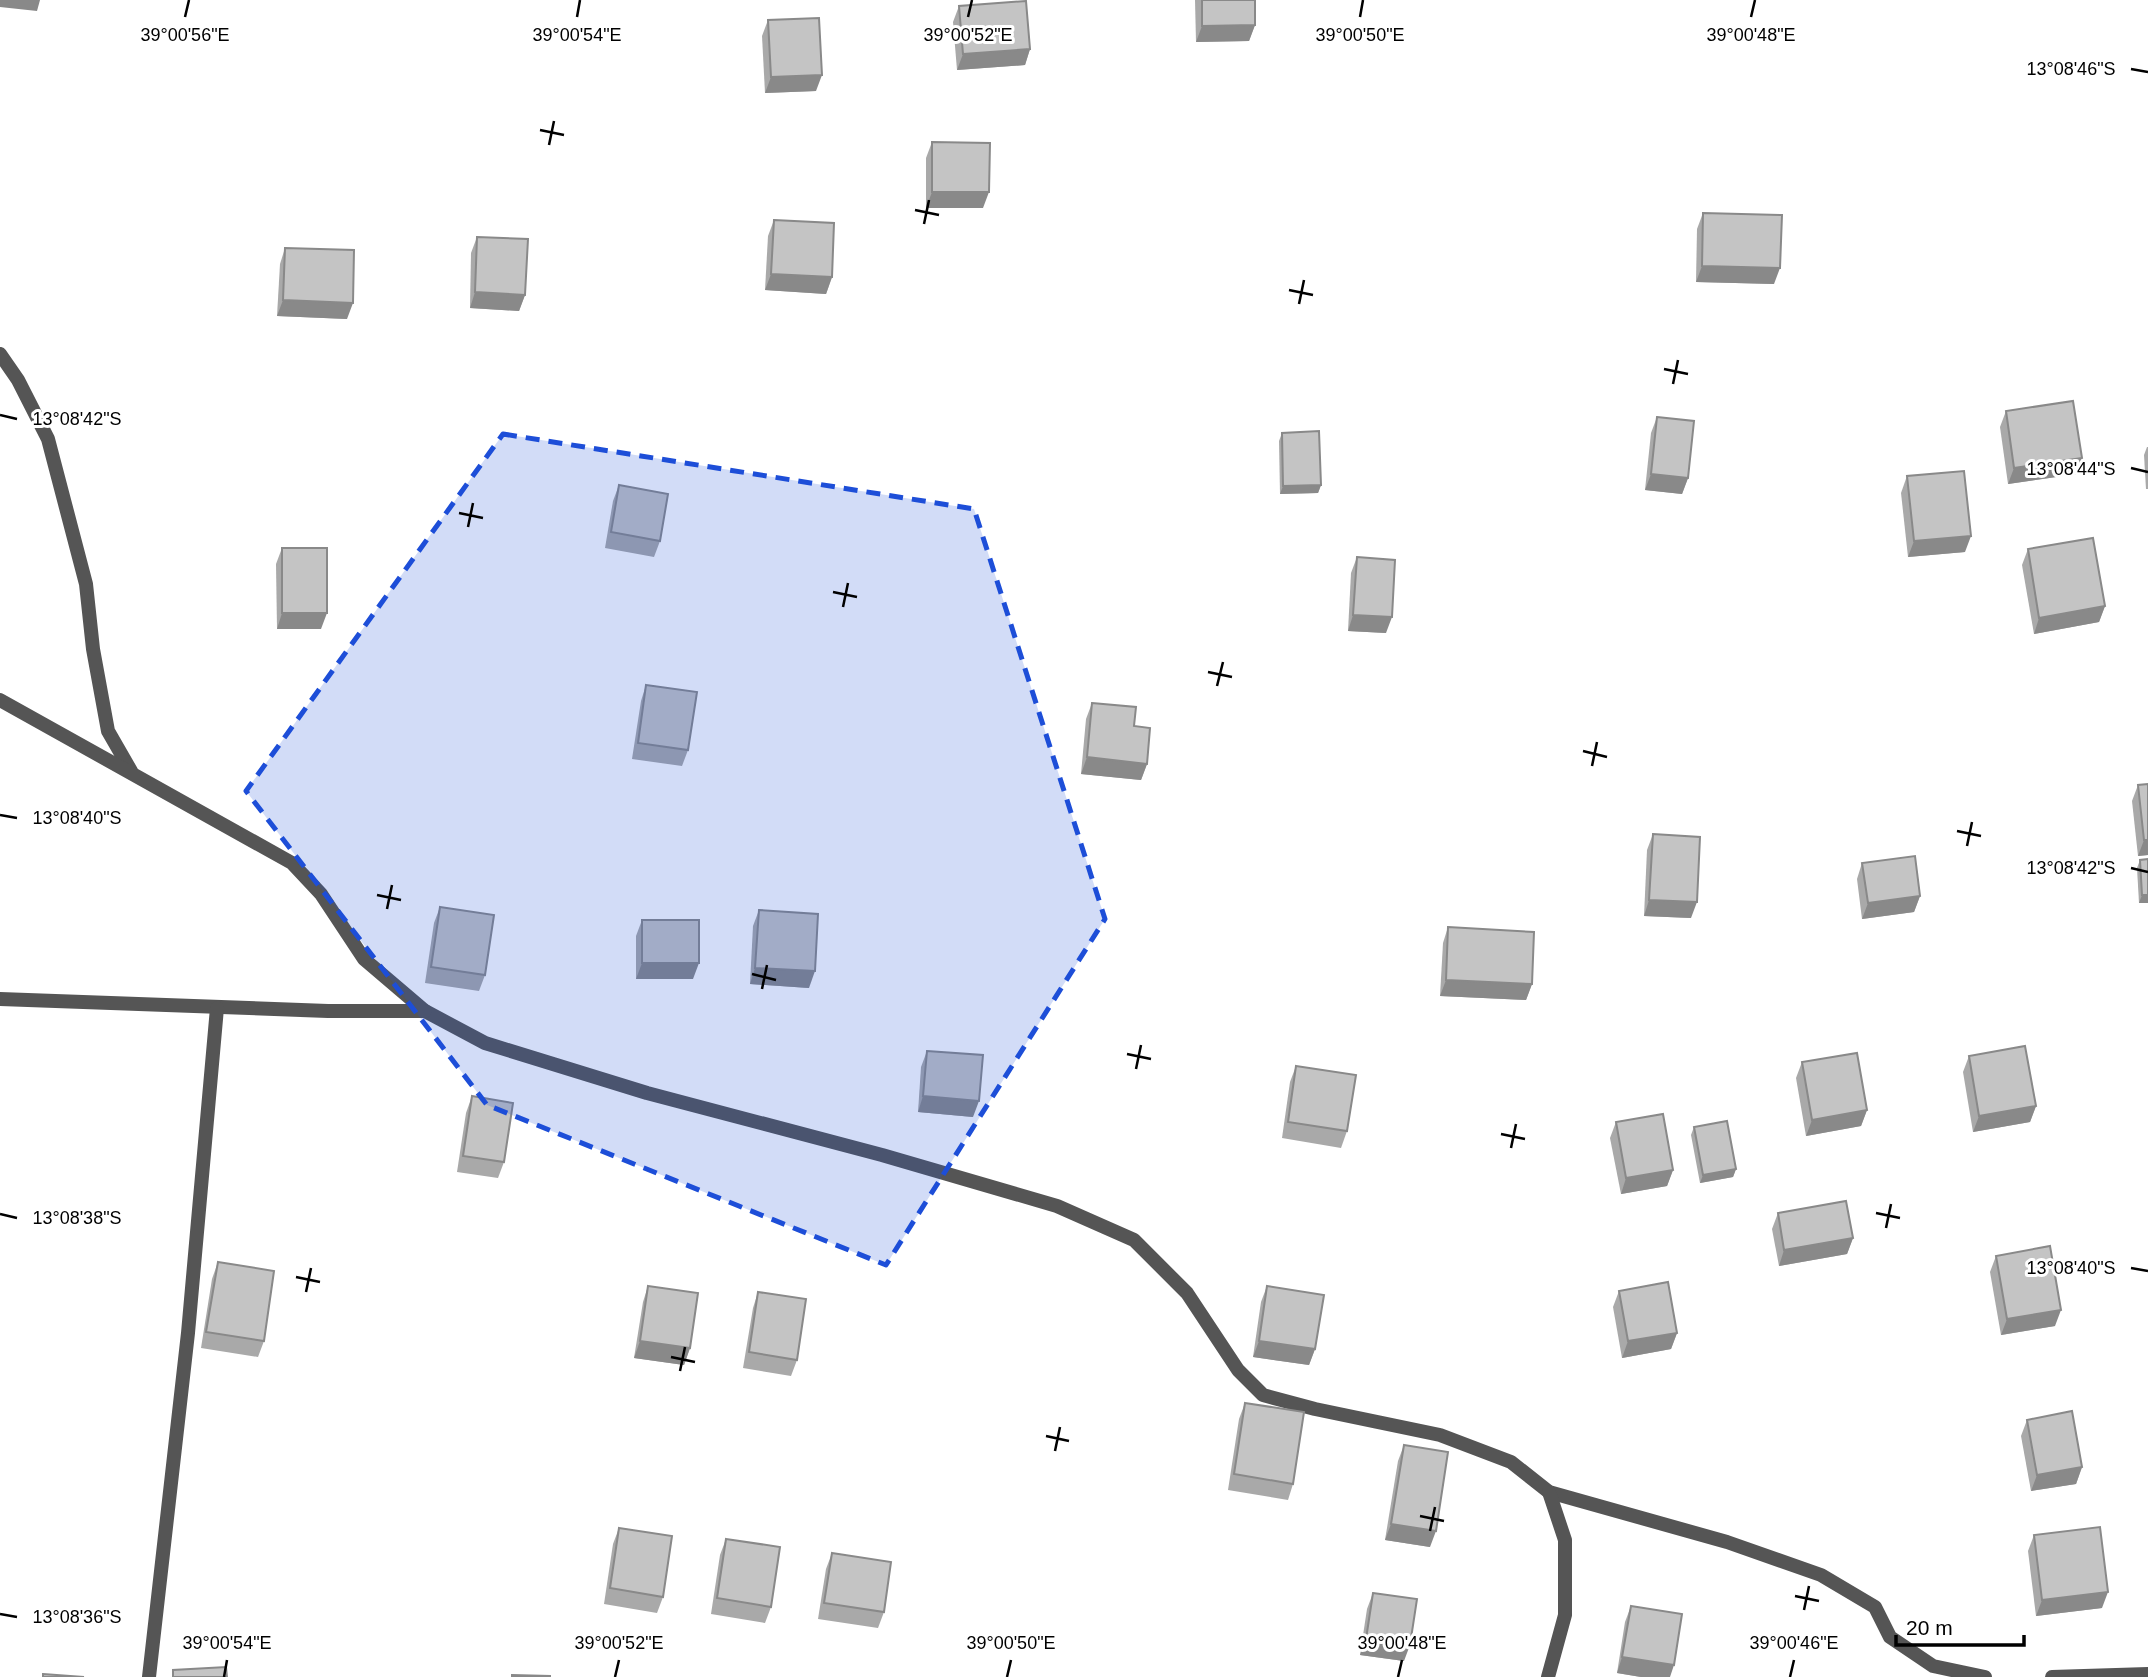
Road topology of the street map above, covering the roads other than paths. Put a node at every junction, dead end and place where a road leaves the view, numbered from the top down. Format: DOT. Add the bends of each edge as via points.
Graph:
graph roads {
  1 [pos="0,354"];
  2 [pos="0,700"];
  3 [pos="131,772"];
  4 [pos="0,999"];
  5 [pos="216,1008"];
  6 [pos="425,1011"];
  7 [pos="1549,1492"];
  8 [pos="2148,1674"];
  9 [pos="149,1677"];
  10 [pos="1548,1677"];
  11 [pos="1985,1677"];
  12 [pos="2052,1677"];
  1 -- 3 [label="street" via="48,439 86,584 108,731"];
  2 -- 3 [label="street"];
  3 -- 6 [label="street" via="292,863 321,894 365,958"];
  4 -- 5 [label="street"];
  5 -- 6 [label="street"];
  5 -- 9 [label="street" via="188,1332"];
  6 -- 7 [label="street" via="485,1042 647,1093 1057,1206 1133,1240 1187,1293 1238,1370 1264,1395 1440,1435 1511,1462"];
  7 -- 10 [label="street" via="1564,1540 1565,1615"];
  7 -- 11 [label="street" via="1727,1542 1821,1575 1875,1607 1890,1637 1933,1666"];
  8 -- 12 [label="street"];
}
